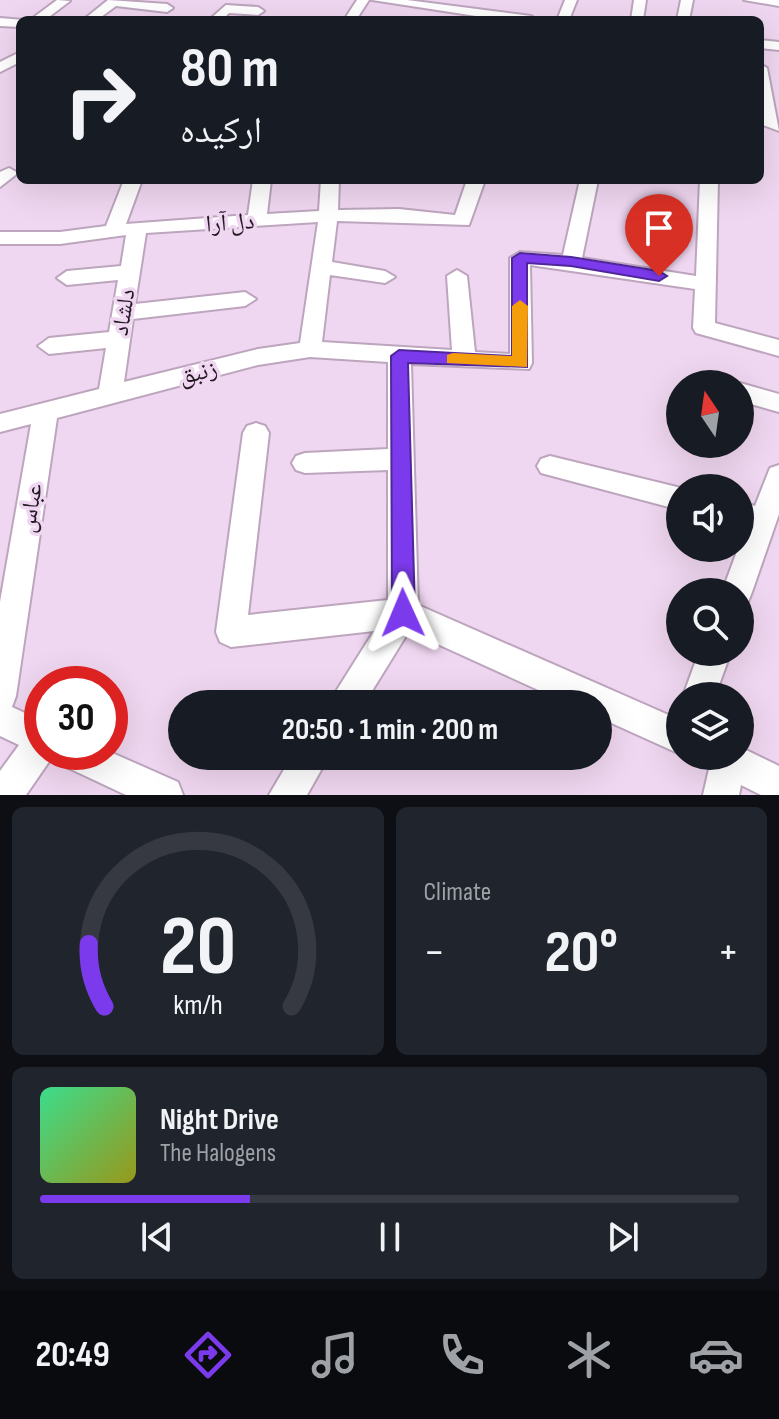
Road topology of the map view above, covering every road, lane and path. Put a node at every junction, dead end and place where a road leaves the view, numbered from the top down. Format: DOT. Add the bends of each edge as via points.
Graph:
graph roads {
  1 [pos="268,0"];
  2 [pos="378,0"];
  3 [pos="750,0"];
  4 [pos="64,1"];
  5 [pos="115,1"];
  6 [pos="779,2"];
  7 [pos="167,8"];
  8 [pos="440,9"];
  9 [pos="253,15"];
  10 [pos="42,16"];
  11 [pos="94,16"];
  12 [pos="219,16"];
  13 [pos="490,16"];
  14 [pos="764,103"];
  15 [pos="779,126"];
  16 [pos="132,184"];
  17 [pos="262,184"];
  18 [pos="330,184"];
  19 [pos="475,184"];
  20 [pos="588,184"];
  21 [pos="709,184"];
  22 [pos="328,216"];
  23 [pos="257,220"];
  24 [pos="137,228"];
  25 [pos="114,231"];
  26 [pos="0,238"];
  27 [pos="571,262"];
  28 [pos="321,267"];
  29 [pos="130,272"];
  30 [pos="457,276"];
  31 [pos="385,277"];
  32 [pos="67,278"];
  33 [pos="706,284"];
  34 [pos="245,299"];
  35 [pos="123,313"];
  36 [pos="119,339"];
  37 [pos="49,346"];
  38 [pos="779,348"];
  39 [pos="310,349"];
  40 [pos="399,356"];
  41 [pos="464,360"];
  42 [pos="110,396"];
  43 [pos="754,396"];
  44 [pos="779,403"];
  45 [pos="45,414"];
  46 [pos="0,423"];
  47 [pos="256,433"];
  48 [pos="401,459"];
  49 [pos="305,463"];
  50 [pos="550,466"];
  51 [pos="779,476"];
  52 [pos="666,495"];
  53 [pos="754,514"];
  54 [pos="403,613"];
  55 [pos="354,690"];
  56 [pos="0,696"];
  57 [pos="0,719"];
  58 [pos="24,731"];
  59 [pos="666,731"];
  60 [pos="24,766"];
  61 [pos="111,770"];
  62 [pos="303,770"];
  63 [pos="723,770"];
  64 [pos="748,770"];
  65 [pos="779,785"];
  66 [pos="4,795"];
  67 [pos="165,795"];
  68 [pos="287,795"];
  69 [pos="721,795"];
  1 -- 9 [label="street"];
  2 -- 8 [label="street"];
  3 -- 6 [label="street"];
  4 -- 10 [label="street"];
  5 -- 7 [label="street"];
  5 -- 11 [label="street"];
  8 -- 13 [label="street"];
  9 -- 12 [label="street" via="226,9"];
  14 -- 15 [label="street" via="771,125"];
  16 -- 25 [label="street"];
  17 -- 23 [label="street"];
  18 -- 22 [label="street"];
  19 -- 22 [label="street, دل آرا" via="462,221"];
  20 -- 27 [label="street"];
  21 -- 33 [label="street"];
  22 -- 23 [label="street, دل آرا"];
  22 -- 28 [label="street"];
  23 -- 24 [label="street, دل آرا"];
  24 -- 25 [label="street, دل آرا"];
  24 -- 29 [label="street, دلشاد"];
  25 -- 26 [label="street, دل آرا"];
  27 -- 33 [label="street"];
  27 -- 41 [label="street, زنبق" via="520,258 521,363"];
  28 -- 31 [label="street"];
  28 -- 39 [label="street"];
  29 -- 32 [label="street"];
  29 -- 35 [label="street, دلشاد"];
  30 -- 41 [label="street"];
  33 -- 38 [label="street" via="704,328"];
  34 -- 35 [label="street"];
  35 -- 36 [label="street, دلشاد"];
  36 -- 37 [label="street"];
  36 -- 42 [label="street, دلشاد"];
  39 -- 40 [label="street, زنبق"];
  39 -- 42 [label="street, زنبق" via="258,357"];
  40 -- 41 [label="street, زنبق"];
  40 -- 48 [label="street"];
  42 -- 45 [label="street, زنبق"];
  43 -- 44 [label="street"];
  45 -- 46 [label="street, زنبق"];
  45 -- 56 [label="street, عباس"];
  47 -- 54 [label="street" via="231,632"];
  48 -- 49 [label="street"];
  48 -- 54 [label="street"];
  50 -- 52 [label="street"];
  51 -- 53 [label="street"];
  54 -- 55 [label="street"];
  54 -- 59 [label="street"];
  57 -- 58 [label="street"];
  60 -- 66 [label="street"];
  61 -- 67 [label="street"];
  62 -- 68 [label="street"];
  63 -- 69 [label="street"];
  64 -- 65 [label="street"];
}
